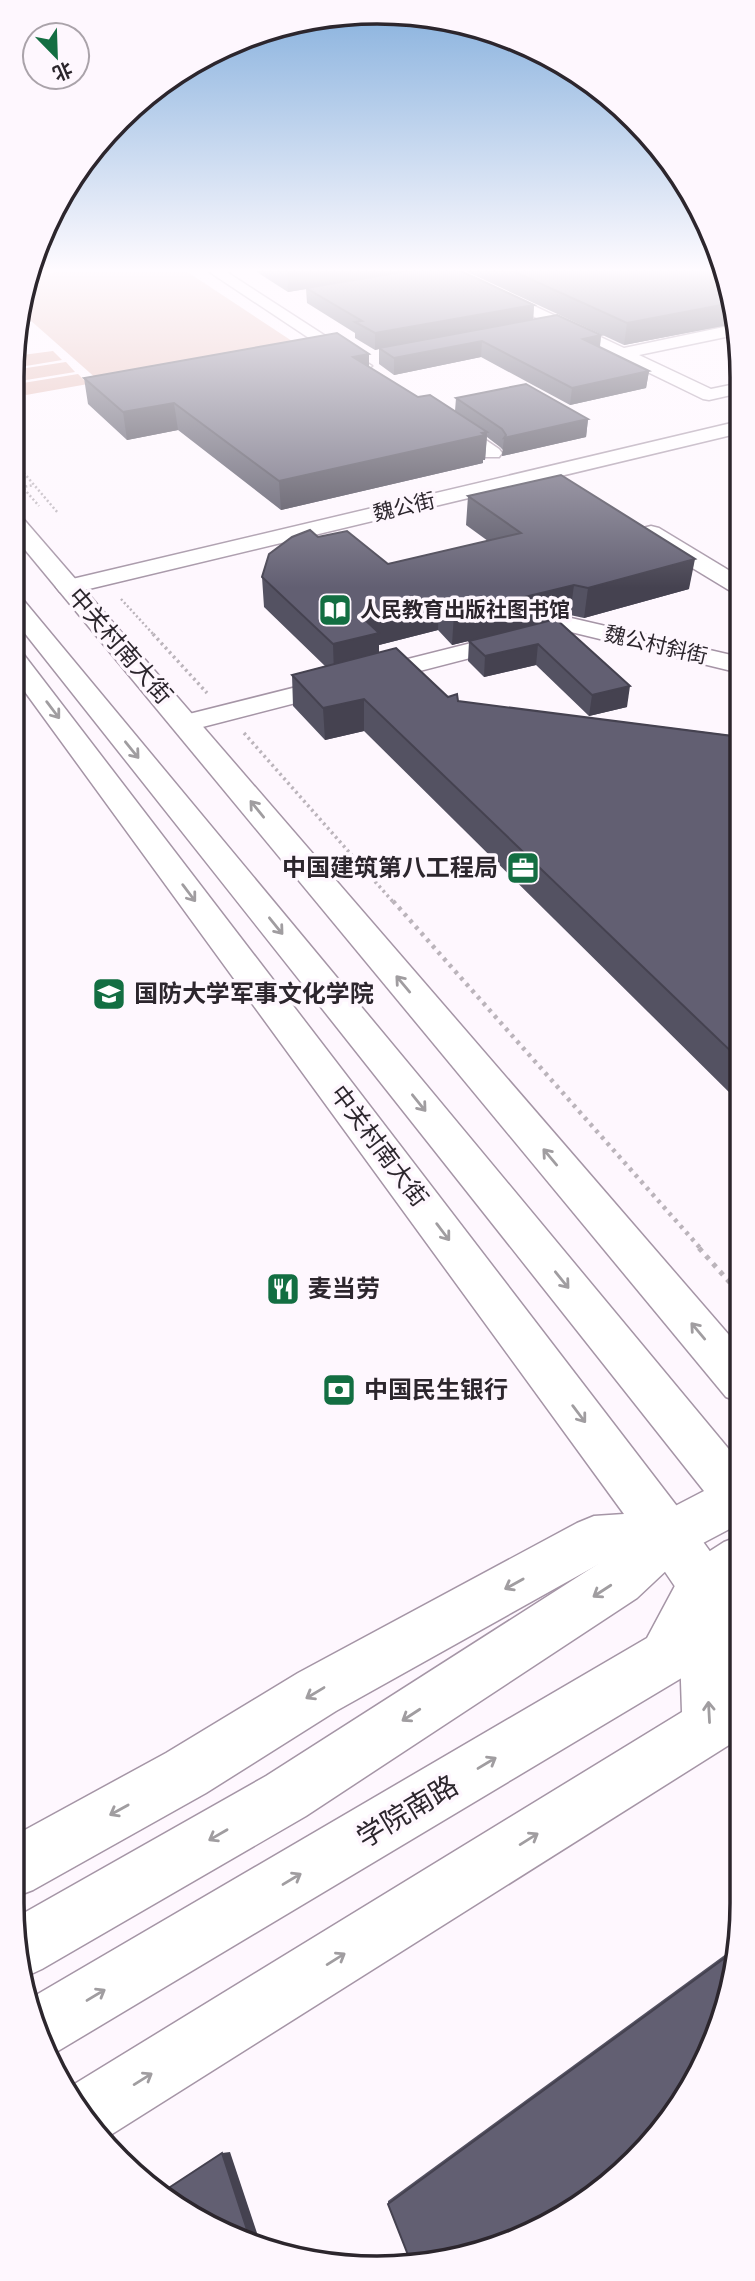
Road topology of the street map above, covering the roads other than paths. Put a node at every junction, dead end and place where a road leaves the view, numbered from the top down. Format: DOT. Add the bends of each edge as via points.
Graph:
graph roads {
  1 [pos="667,375"];
  2 [pos="730,390"];
  3 [pos="424,407"];
  4 [pos="730,429"];
  5 [pos="492,453"];
  6 [pos="550,472"];
  7 [pos="574,486"];
  8 [pos="26,513"];
  9 [pos="633,522"];
  10 [pos="730,581"];
  11 [pos="68,587"];
  12 [pos="24,616"];
  13 [pos="730,663"];
  14 [pos="24,672"];
  15 [pos="187,723"];
  16 [pos="730,1369"];
  17 [pos="730,1485"];
  18 [pos="730,1504"];
  19 [pos="669,1535"];
  20 [pos="722,1573"];
  21 [pos="730,1600"];
  22 [pos="24,1862"];
  23 [pos="27,1944"];
  24 [pos="46,2025"];
  25 [pos="92,2111"];
  1 -- 2 [label="street" via="709,395"];
  3 -- 5 [label="street"];
  4 -- 6 [label="street, 魏公街"];
  6 -- 7 [label="street"];
  6 -- 11 [label="street, 魏公街"];
  8 -- 11 [label="street, 中关村南大街"];
  9 -- 10 [label="street"];
  11 -- 15 [label="street, 中关村南大街"];
  12 -- 17 [label="street, one-way"];
  13 -- 15 [label="street, 魏公村斜街" via="571,625"];
  14 -- 19 [label="street, 中关村南大街, one-way"];
  16 -- 15 [label="street, 中关村南大街, one-way"];
  18 -- 19 [label="street"];
  19 -- 20 [label="street, 中关村南大街"];
  19 -- 22 [label="street, one-way" via="594,1540 317,1692 186,1773"];
  19 -- 23 [label="street, one-way" via="619,1580 286,1796"];
  20 -- 21 [label="street, 中关村南大街"];
  24 -- 20 [label="street, 学院南路, one-way" via="666,1657"];
  25 -- 20 [label="street, one-way" via="710,1726"];
}
